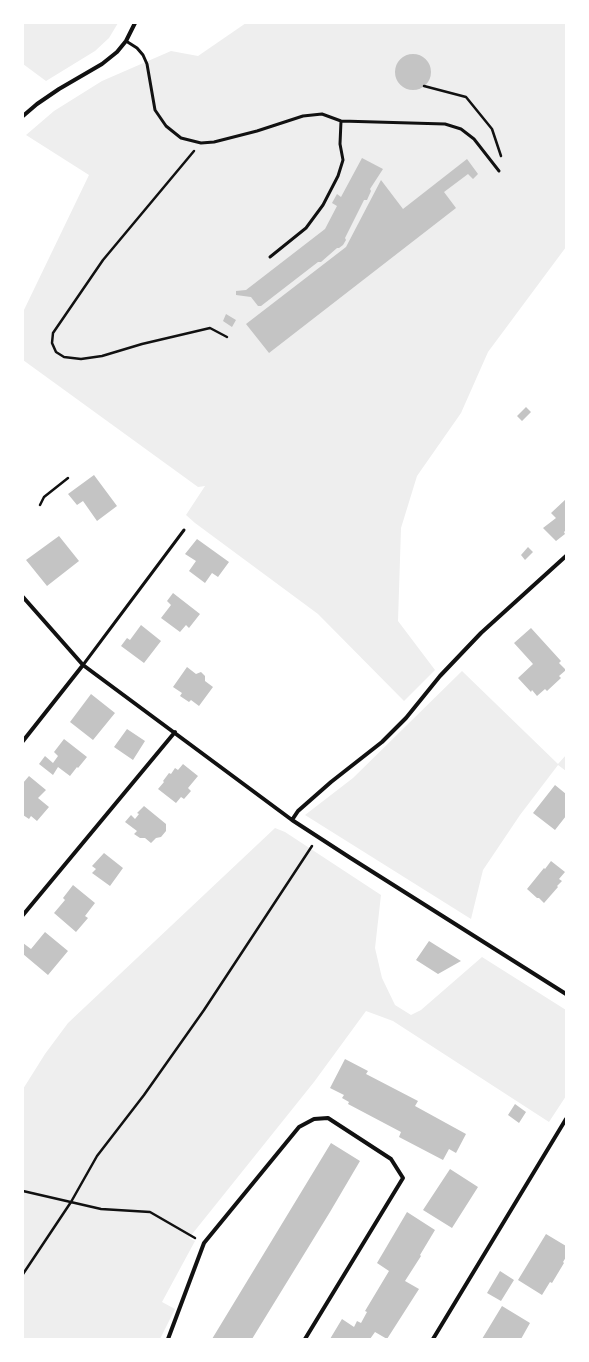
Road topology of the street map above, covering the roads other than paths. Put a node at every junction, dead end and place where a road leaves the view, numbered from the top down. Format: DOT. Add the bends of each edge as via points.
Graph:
graph roads {
  1 [pos="135,23"];
  2 [pos="126,41"];
  3 [pos="23,116"];
  4 [pos="341,121"];
  5 [pos="498,171"];
  6 [pos="270,257"];
  7 [pos="184,530"];
  8 [pos="566,556"];
  9 [pos="23,597"];
  10 [pos="83,664"];
  11 [pos="175,732"];
  12 [pos="23,741"];
  13 [pos="292,820"];
  14 [pos="23,915"];
  15 [pos="566,994"];
  16 [pos="566,1119"];
  17 [pos="168,1339"];
  18 [pos="305,1339"];
  19 [pos="433,1339"];
  1 -- 2 [label="street"];
  2 -- 3 [label="street" via="102,64 58,89"];
  2 -- 4 [label="lane" via="144,55 155,110 166,126 181,138 200,143 214,142 303,116 322,114"];
  4 -- 5 [label="lane" via="445,124 460,129 474,139"];
  4 -- 6 [label="lane" via="340,144 343,160 323,205 306,228"];
  7 -- 10 [label="lane"];
  8 -- 13 [label="street" via="481,633 382,742 331,782 298,811"];
  9 -- 10 [label="street"];
  10 -- 11 [label="street"];
  10 -- 12 [label="street"];
  11 -- 13 [label="street"];
  11 -- 14 [label="street"];
  13 -- 15 [label="street"];
  16 -- 19 [label="street"];
  17 -- 18 [label="street" via="204,1243 299,1127 314,1119 328,1118 391,1159 403,1178"];
}
